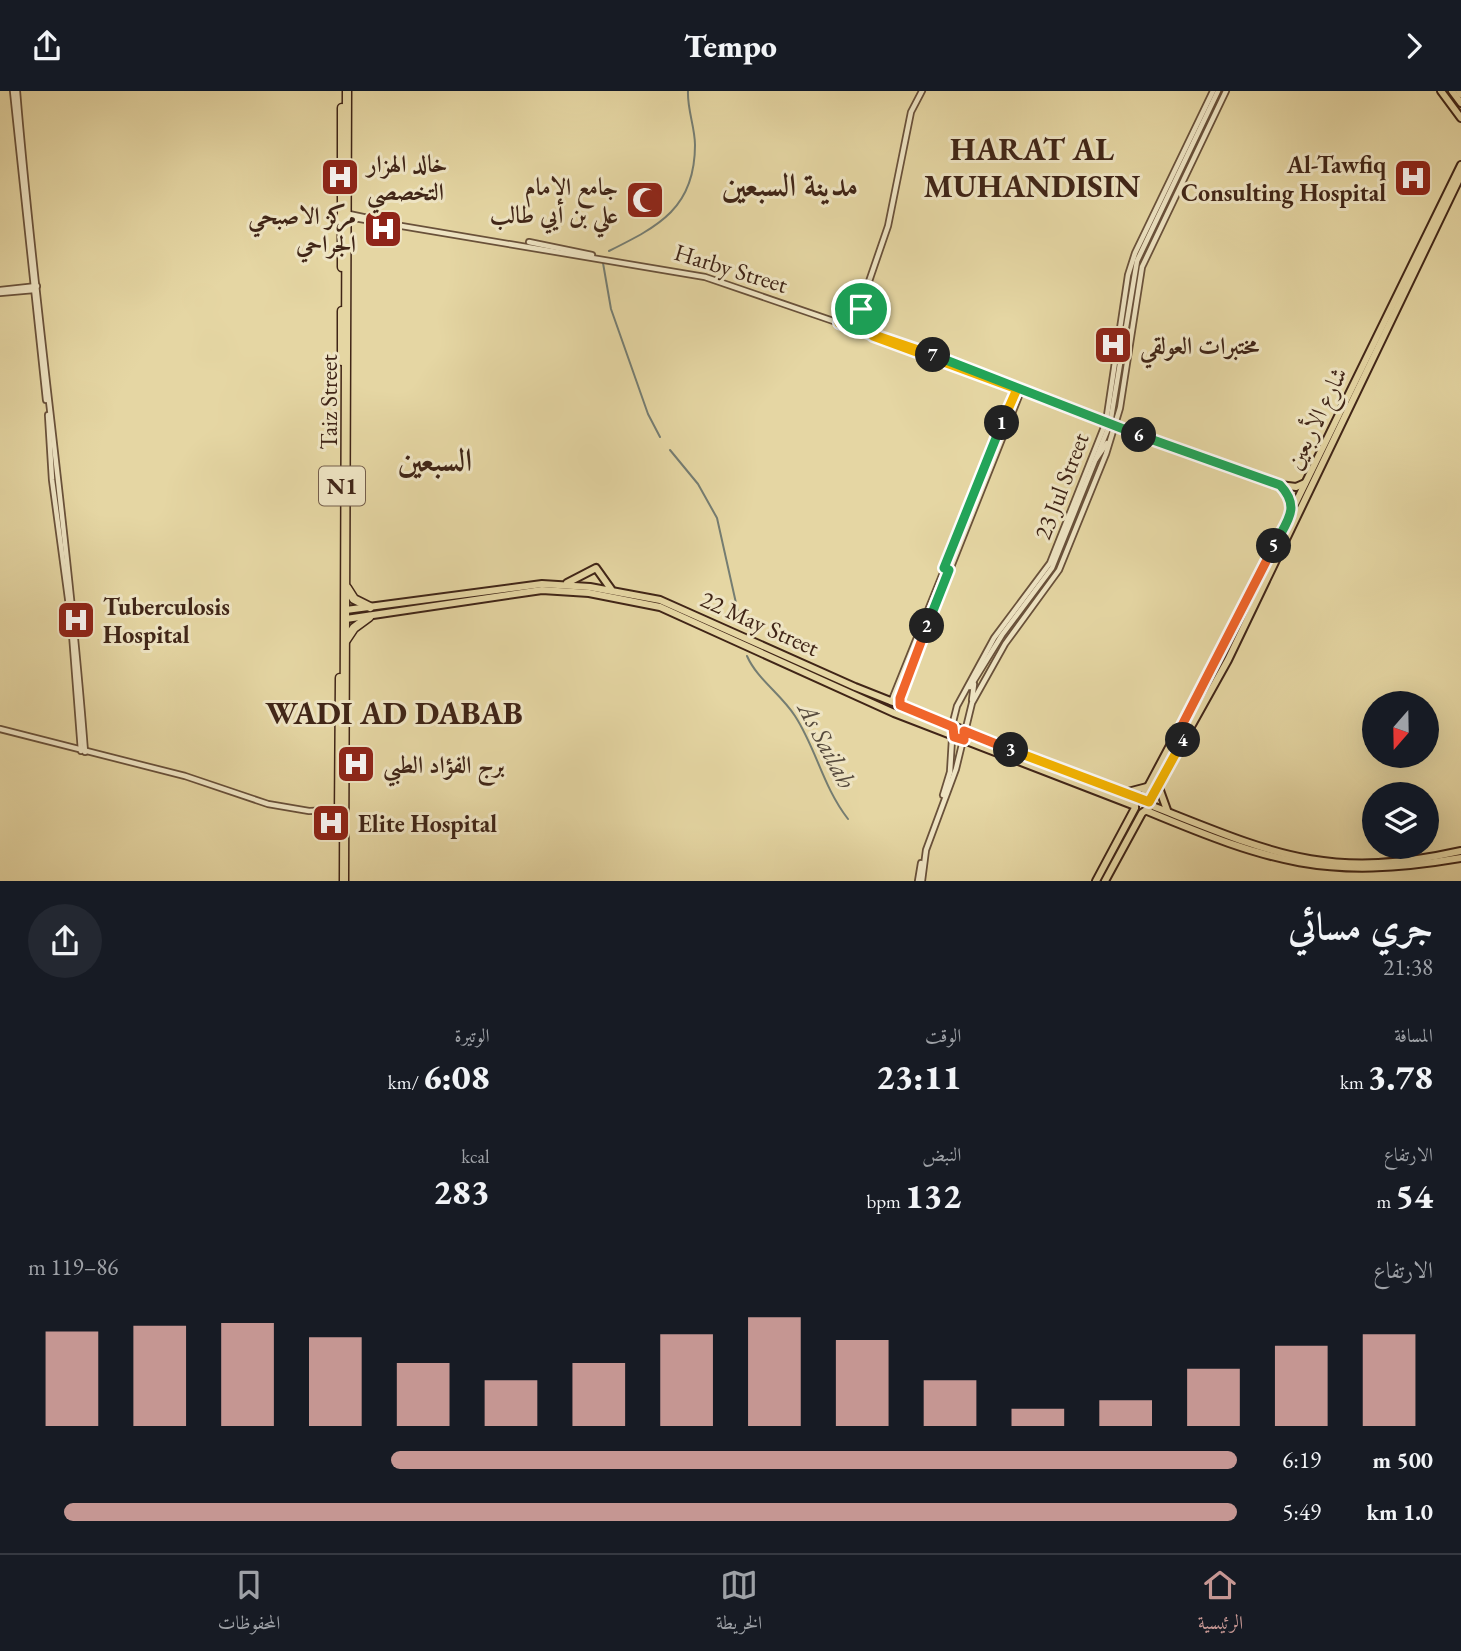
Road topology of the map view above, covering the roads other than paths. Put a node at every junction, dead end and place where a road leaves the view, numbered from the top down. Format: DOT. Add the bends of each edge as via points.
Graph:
graph roads {
  1 [pos="15,91"];
  2 [pos="344,91"];
  3 [pos="922,91"];
  4 [pos="1216,91"];
  5 [pos="1226,91"];
  6 [pos="1451,92"];
  7 [pos="1461,101"];
  8 [pos="1216,109"];
  9 [pos="1205,118"];
  10 [pos="1461,118"];
  11 [pos="1461,169"];
  12 [pos="1461,183"];
  13 [pos="348,216"];
  14 [pos="1149,247"];
  15 [pos="1423,260"];
  16 [pos="1137,261"];
  17 [pos="1133,281"];
  18 [pos="36,288"];
  19 [pos="0,291"];
  20 [pos="1124,306"];
  21 [pos="861,309"];
  22 [pos="839,323"];
  23 [pos="853,328"];
  24 [pos="869,333"];
  25 [pos="1120,374"];
  26 [pos="1019,390"];
  27 [pos="1109,406"];
  28 [pos="1120,408"];
  29 [pos="1092,417"];
  30 [pos="1108,420"];
  31 [pos="1115,426"];
  32 [pos="1104,431"];
  33 [pos="1112,436"];
  34 [pos="1095,460"];
  35 [pos="1305,483"];
  36 [pos="1280,485"];
  37 [pos="1293,507"];
  38 [pos="565,584"];
  39 [pos="1255,586"];
  40 [pos="347,588"];
  41 [pos="589,590"];
  42 [pos="1262,590"];
  43 [pos="613,591"];
  44 [pos="471,596"];
  45 [pos="418,605"];
  46 [pos="370,607"];
  47 [pos="346,615"];
  48 [pos="369,617"];
  49 [pos="732,631"];
  50 [pos="749,639"];
  51 [pos="740,642"];
  52 [pos="345,643"];
  53 [pos="752,648"];
  54 [pos="974,684"];
  55 [pos="962,698"];
  56 [pos="897,700"];
  57 [pos="972,703"];
  58 [pos="343,713"];
  59 [pos="953,727"];
  60 [pos="0,729"];
  61 [pos="964,731"];
  62 [pos="954,737"];
  63 [pos="1180,737"];
  64 [pos="964,740"];
  65 [pos="83,751"];
  66 [pos="1158,785"];
  67 [pos="1148,786"];
  68 [pos="1119,796"];
  69 [pos="1137,803"];
  70 [pos="1147,807"];
  71 [pos="342,810"];
  72 [pos="1170,813"];
  73 [pos="1129,821"];
  74 [pos="1239,845"];
  75 [pos="925,850"];
  76 [pos="1461,851"];
  77 [pos="1461,858"];
  78 [pos="342,881"];
  79 [pos="920,881"];
  80 [pos="1096,881"];
  81 [pos="1105,881"];
  1 -- 18 [label="street"];
  2 -- 13 [label="highway, Taiz Street / N1"];
  2 -- 58 [label="highway, Taiz Street / N1"];
  3 -- 21 [label="street" via="911,112 888,226"];
  4 -- 9 [label="street"];
  4 -- 20 [label="street, 23 Jul Street" via="1141,238 1128,275"];
  5 -- 8 [label="street"];
  6 -- 7 [label="main road"];
  6 -- 10 [label="main road"];
  8 -- 9 [label="street"];
  8 -- 14 [label="street"];
  9 -- 16 [label="street"];
  11 -- 15 [label="main road, شارع الأربعين"];
  11 -- 35 [label="main road, شارع الأربعين"];
  12 -- 15 [label="main road"];
  13 -- 22 [label="street, Harby Street" via="705,277"];
  13 -- 40 [label="highway, Taiz Street / N1"];
  14 -- 16 [label="street"];
  14 -- 28 [label="street" via="1138,287"];
  15 -- 42 [label="main road, شارع الأربعين"];
  16 -- 17 [label="street"];
  17 -- 20 [label="street"];
  17 -- 25 [label="street"];
  18 -- 19 [label="street"];
  18 -- 65 [label="street" via="60,521 75,617"];
  20 -- 27 [label="street, 23 Jul Street"];
  21 -- 22 [label="street"];
  21 -- 23 [label="street"];
  21 -- 24 [label="street"];
  22 -- 23 [label="street, Harby Street"];
  23 -- 24 [label="street, Harby Street"];
  24 -- 26 [label="street, Harby Street"];
  24 -- 29 [label="street, Harby Street"];
  25 -- 27 [label="street"];
  25 -- 28 [label="street"];
  25 -- 30 [label="street"];
  26 -- 29 [label="street, Harby Street"];
  26 -- 56 [label="street"];
  27 -- 30 [label="street, 23 Jul Street"];
  28 -- 31 [label="street, 23 Jul Street"];
  29 -- 30 [label="street, Harby Street"];
  30 -- 31 [label="street, Harby Street"];
  30 -- 32 [label="street, 23 Jul Street"];
  31 -- 33 [label="street, 23 Jul Street"];
  31 -- 36 [label="street, Harby Street"];
  32 -- 34 [label="street"];
  32 -- 55 [label="street, 23 Jul Street" via="1050,563 994,638"];
  33 -- 34 [label="street"];
  33 -- 57 [label="street, 23 Jul Street" via="1059,570 1005,644"];
  34 -- 54 [label="street" via="1052,568 998,641"];
  35 -- 36 [label="main road"];
  35 -- 37 [label="main road, شارع الأربعين"];
  36 -- 37 [label="main road" via="1290,495"];
  37 -- 39 [label="main road, شارع الأربعين"];
  38 -- 41 [label="main road, 22 May Street"];
  38 -- 43 [label="main road" via="596,568"];
  38 -- 44 [label="main road, 22 May Street"];
  39 -- 42 [label="main road"];
  39 -- 63 [label="main road, شارع الأربعين"];
  40 -- 46 [label="highway" via="354,599"];
  40 -- 47 [label="highway, Taiz Street / N1"];
  41 -- 43 [label="main road, 22 May Street"];
  41 -- 44 [label="main road, 22 May Street"];
  41 -- 51 [label="main road, 22 May Street" via="660,607"];
  42 -- 63 [label="main road, شارع الأربعين" via="1228,660"];
  43 -- 49 [label="main road, 22 May Street" via="660,600"];
  44 -- 45 [label="main road, 22 May Street"];
  45 -- 46 [label="main road, 22 May Street"];
  45 -- 48 [label="main road, 22 May Street"];
  46 -- 47 [label="main road, 22 May Street"];
  47 -- 48 [label="main road, 22 May Street"];
  47 -- 52 [label="highway, Taiz Street / N1"];
  48 -- 52 [label="highway" via="354,628"];
  49 -- 50 [label="main road, 22 May Street"];
  49 -- 51 [label="main road"];
  50 -- 53 [label="main road"];
  50 -- 56 [label="main road, 22 May Street"];
  51 -- 53 [label="main road, 22 May Street"];
  52 -- 58 [label="highway, Taiz Street / N1"];
  53 -- 62 [label="main road, 22 May Street"];
  54 -- 55 [label="street"];
  54 -- 57 [label="street"];
  55 -- 59 [label="street, 23 Jul Street"];
  56 -- 59 [label="main road, 22 May Street"];
  57 -- 61 [label="street, 23 Jul Street"];
  58 -- 71 [label="highway, Taiz Street / N1"];
  59 -- 61 [label="main road, 22 May Street"];
  59 -- 62 [label="street, 23 Jul Street"];
  60 -- 65 [label="street"];
  61 -- 64 [label="street, 23 Jul Street"];
  61 -- 68 [label="main road, 22 May Street"];
  62 -- 64 [label="main road, 22 May Street"];
  62 -- 75 [label="street, 23 Jul Street" via="949,777"];
  63 -- 66 [label="main road, شارع الأربعين"];
  63 -- 67 [label="main road, شارع الأربعين"];
  64 -- 68 [label="main road, 22 May Street"];
  64 -- 75 [label="street, 23 Jul Street"];
  65 -- 71 [label="street" via="185,776 268,804"];
  66 -- 70 [label="main road, شارع الأربعين"];
  66 -- 72 [label="main road"];
  67 -- 68 [label="main road"];
  67 -- 69 [label="main road, شارع الأربعين"];
  68 -- 69 [label="main road, 22 May Street"];
  68 -- 73 [label="main road" via="1129,810"];
  69 -- 70 [label="main road"];
  69 -- 70 [label="main road"];
  69 -- 73 [label="main road, شارع الأربعين"];
  70 -- 72 [label="main road"];
  70 -- 74 [label="main road"];
  70 -- 81 [label="main road, شارع الأربعين"];
  71 -- 78 [label="highway, Taiz Street / N1"];
  72 -- 74 [label="main road"];
  73 -- 80 [label="main road, شارع الأربعين"];
  74 -- 76 [label="main road" via="1350,865 1390,864"];
  74 -- 77 [label="main road" via="1282,863 1345,872 1390,871"];
  75 -- 79 [label="street, 23 Jul Street"];
}
